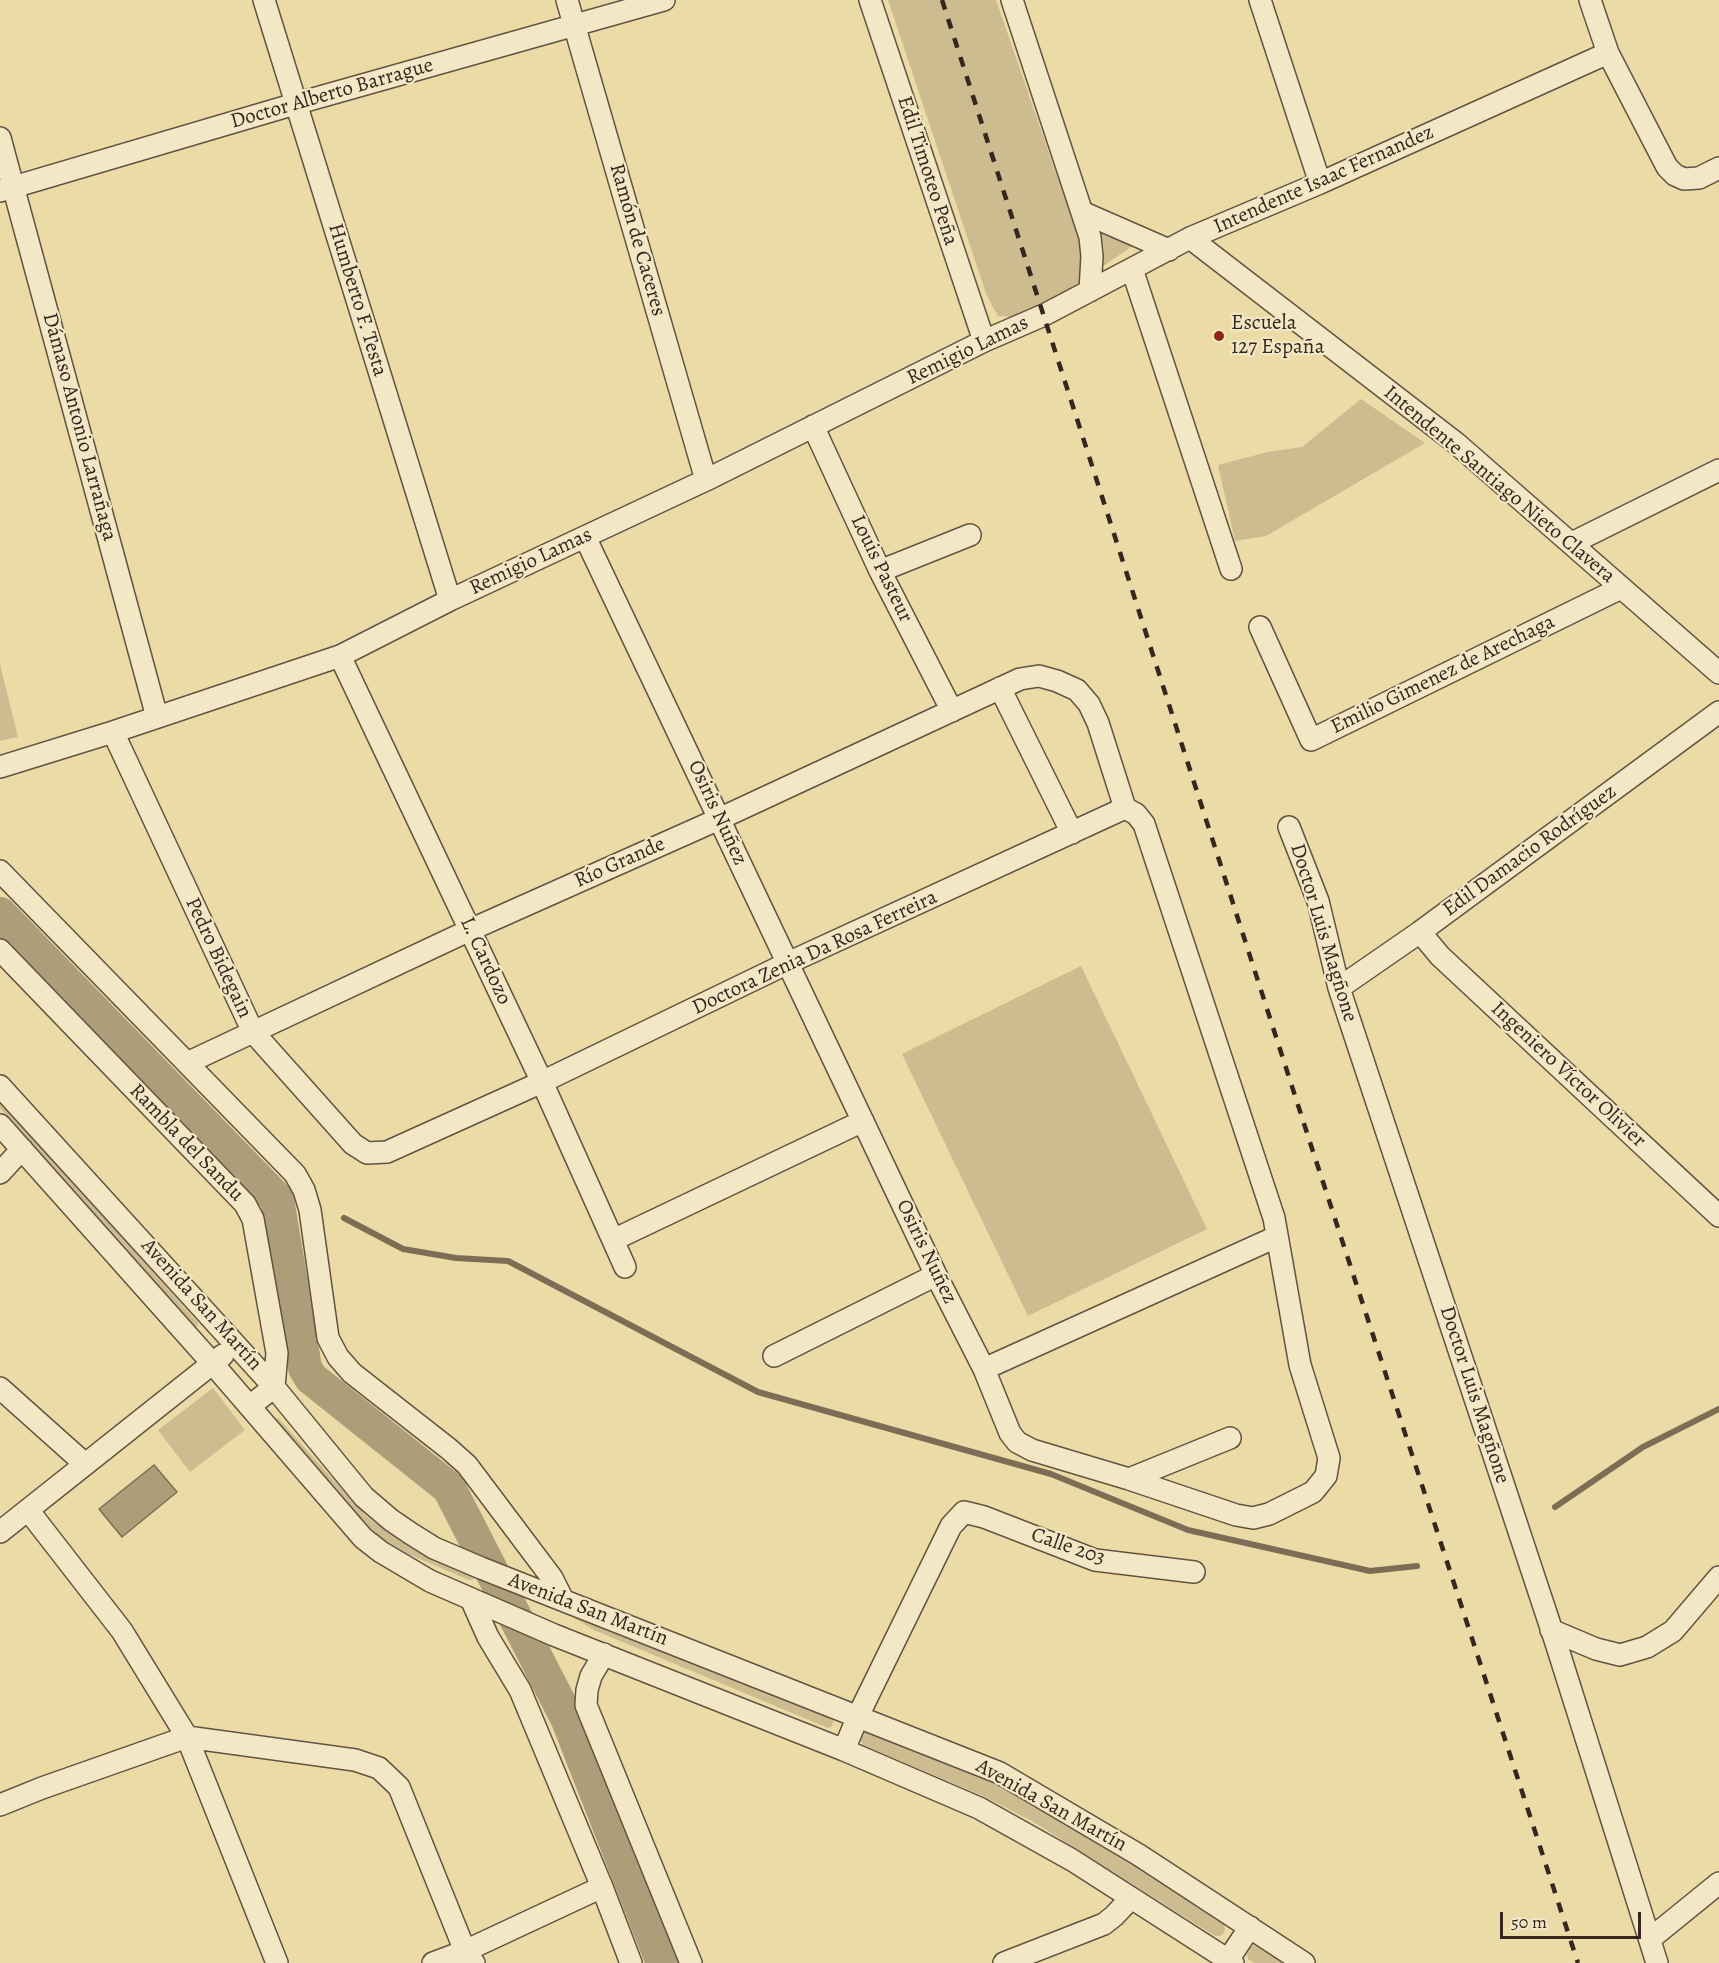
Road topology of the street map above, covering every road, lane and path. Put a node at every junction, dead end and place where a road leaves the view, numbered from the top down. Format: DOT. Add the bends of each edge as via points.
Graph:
graph roads {
  1 [pos="264,0"];
  2 [pos="567,0"];
  3 [pos="664,0"];
  4 [pos="870,0"];
  5 [pos="1012,0"];
  6 [pos="1260,0"];
  7 [pos="1590,0"];
  8 [pos="575,25"];
  9 [pos="1608,53"];
  10 [pos="295,104"];
  11 [pos="0,138"];
  12 [pos="1719,168"];
  13 [pos="1320,183"];
  14 [pos="7,189"];
  15 [pos="1082,212"];
  16 [pos="1190,238"];
  17 [pos="1169,250"];
  18 [pos="1132,269"];
  19 [pos="1090,291"];
  20 [pos="1044,315"];
  21 [pos="984,341"];
  22 [pos="813,426"];
  23 [pos="1719,470"];
  24 [pos="706,480"];
  25 [pos="970,535"];
  26 [pos="585,537"];
  27 [pos="1572,543"];
  28 [pos="1231,569"];
  29 [pos="880,571"];
  30 [pos="1621,588"];
  31 [pos="450,600"];
  32 [pos="1260,627"];
  33 [pos="340,656"];
  34 [pos="1719,673"];
  35 [pos="999,688"];
  36 [pos="952,711"];
  37 [pos="1719,712"];
  38 [pos="158,717"];
  39 [pos="113,732"];
  40 [pos="0,767"];
  41 [pos="1125,808"];
  42 [pos="719,819"];
  43 [pos="1289,826"];
  44 [pos="1072,834"];
  45 [pos="0,871"];
  46 [pos="470,930"];
  47 [pos="1420,932"];
  48 [pos="0,950"];
  49 [pos="788,963"];
  50 [pos="1339,988"];
  51 [pos="253,1032"];
  52 [pos="187,1063"];
  53 [pos="542,1082"];
  54 [pos="0,1086"];
  55 [pos="863,1121"];
  56 [pos="0,1125"];
  57 [pos="22,1149"];
  58 [pos="367,1153"];
  59 [pos="0,1173"];
  60 [pos="1719,1216"];
  61 [pos="1276,1237"];
  62 [pos="613,1240"];
  63 [pos="625,1267"];
  64 [pos="936,1275"];
  65 [pos="237,1344"];
  66 [pos="774,1356"];
  67 [pos="213,1364"];
  68 [pos="984,1369"];
  69 [pos="274,1387"];
  70 [pos="0,1388"];
  71 [pos="250,1406"];
  72 [pos="1230,1438"];
  73 [pos="86,1464"];
  74 [pos="1129,1479"];
  75 [pos="28,1510"];
  76 [pos="0,1532"];
  77 [pos="1194,1572"];
  78 [pos="1719,1577"];
  79 [pos="558,1598"];
  80 [pos="471,1599"];
  81 [pos="1551,1630"];
  82 [pos="604,1654"];
  83 [pos="858,1716"];
  84 [pos="187,1737"];
  85 [pos="844,1750"];
  86 [pos="0,1805"];
  87 [pos="1719,1883"];
  88 [pos="602,1887"];
  89 [pos="1131,1898"];
  90 [pos="1250,1927"];
  91 [pos="1650,1940"];
  92 [pos="469,1957"];
  93 [pos="1230,1962"];
  94 [pos="277,1963"];
  95 [pos="433,1963"];
  96 [pos="631,1963"];
  97 [pos="691,1963"];
  98 [pos="1004,1963"];
  99 [pos="1304,1963"];
  100 [pos="1657,1963"];
  1 -- 10 [label="street, Humberto F. Testa"];
  2 -- 8 [label="street, Ramón de Caceres"];
  3 -- 8 [label="street, Doctor Alberto Barrague"];
  4 -- 21 [label="street, Edil Timoteo Peña"];
  5 -- 15 [label="street"];
  6 -- 13 [label="street"];
  7 -- 9 [label="street"];
  8 -- 10 [label="street, Doctor Alberto Barrague"];
  8 -- 24 [label="street, Ramón de Caceres"];
  9 -- 12 [label="street" via="1667,167 1684,179 1699,178"];
  9 -- 13 [label="street, Intendente Isaac Fernandez"];
  10 -- 14 [label="street, Doctor Alberto Barrague"];
  10 -- 31 [label="street, Humberto F. Testa"];
  11 -- 14 [label="street, Dámaso Antonio Larrañaga"];
  13 -- 16 [label="street, Intendente Isaac Fernandez"];
  14 -- 38 [label="street, Dámaso Antonio Larrañaga"];
  15 -- 17 [label="street"];
  15 -- 19 [label="street" via="1092,256"];
  16 -- 17 [label="street, Intendente Isaac Fernandez"];
  16 -- 27 [label="street, Intendente Santiago Nieto Clavera" via="1456,443"];
  17 -- 18 [label="street, Intendente Isaac Fernandez"];
  18 -- 19 [label="street, Intendente Isaac Fernandez"];
  18 -- 28 [label="street"];
  19 -- 20 [label="street, Intendente Isaac Fernandez"];
  20 -- 21 [label="street, Remigio Lamas"];
  21 -- 22 [label="street, Remigio Lamas"];
  22 -- 24 [label="street, Remigio Lamas"];
  22 -- 29 [label="street, Louis Pasteur"];
  23 -- 27 [label="street"];
  24 -- 26 [label="street, Remigio Lamas"];
  25 -- 29 [label="street"];
  26 -- 31 [label="street, Remigio Lamas"];
  26 -- 42 [label="street, Osiris Nuñez"];
  27 -- 30 [label="street, Intendente Santiago Nieto Clavera"];
  29 -- 36 [label="street, Louis Pasteur"];
  30 -- 32 [label="street, Emilio Gimenez de Arechaga" via="1311,740"];
  30 -- 34 [label="street, Intendente Santiago Nieto Clavera"];
  31 -- 33 [label="street, Remigio Lamas"];
  33 -- 38 [label="street, Remigio Lamas"];
  33 -- 46 [label="street, L. Cardozo"];
  35 -- 36 [label="street, Río Grande"];
  35 -- 41 [label="street, Río Grande" via="1039,676 1077,690 1098,723"];
  35 -- 44 [label="street"];
  36 -- 42 [label="street, Río Grande"];
  37 -- 47 [label="street, Edil Damacio Rodríguez"];
  38 -- 39 [label="street, Remigio Lamas"];
  39 -- 40 [label="street, Remigio Lamas"];
  39 -- 51 [label="street, Pedro Bidegain"];
  41 -- 44 [label="street, Doctora Zenia Da Rosa Ferreira"];
  41 -- 61 [label="street, Osiris Nuñez" via="1144,825 1274,1218"];
  42 -- 46 [label="street, Río Grande"];
  42 -- 49 [label="street, Osiris Nuñez"];
  43 -- 50 [label="street, Doctor Luis Magñone" via="1318,902"];
  44 -- 49 [label="street, Doctora Zenia Da Rosa Ferreira"];
  45 -- 52 [label="street"];
  46 -- 51 [label="street, Río Grande"];
  46 -- 53 [label="street, L. Cardozo"];
  47 -- 50 [label="street, Edil Damacio Rodríguez"];
  47 -- 60 [label="street, Ingeniero Víctor Olivier" via="1440,956"];
  48 -- 69 [label="street, Rambla del Sandu" via="245,1204 253,1219 277,1353"];
  49 -- 53 [label="street, Doctora Zenia Da Rosa Ferreira"];
  49 -- 55 [label="street, Osiris Nuñez"];
  50 -- 81 [label="street, Doctor Luis Magñone"];
  51 -- 52 [label="street, Río Grande"];
  51 -- 58 [label="street, Pedro Bidegain" via="353,1144"];
  52 -- 79 [label="street" via="295,1174 304,1190 328,1338 338,1357 352,1373 467,1465 552,1578"];
  53 -- 58 [label="street, Doctora Zenia Da Rosa Ferreira" via="387,1152"];
  53 -- 62 [label="street, L. Cardozo"];
  54 -- 65 [label="street, Avenida San Martín"];
  55 -- 62 [label="street"];
  55 -- 64 [label="street, Osiris Nuñez"];
  56 -- 57 [label="street, Avenida San Martín"];
  57 -- 59 [label="street"];
  57 -- 67 [label="street, Avenida San Martín"];
  61 -- 68 [label="street"];
  61 -- 74 [label="street, Osiris Nuñez" via="1300,1365 1329,1458 1326,1476 1313,1492 1253,1518"];
  62 -- 63 [label="street, L. Cardozo"];
  64 -- 66 [label="street"];
  64 -- 68 [label="street, Osiris Nuñez"];
  65 -- 67 [label="street"];
  65 -- 69 [label="street, Avenida San Martín"];
  67 -- 71 [label="street, Avenida San Martín"];
  67 -- 73 [label="street"];
  68 -- 74 [label="street, Osiris Nuñez" via="1017,1442"];
  69 -- 71 [label="street"];
  69 -- 79 [label="street, Avenida San Martín" via="364,1497 391,1520 434,1548"];
  70 -- 73 [label="street"];
  71 -- 80 [label="street, Avenida San Martín" via="363,1538 402,1566"];
  72 -- 74 [label="street"];
  73 -- 75 [label="street"];
  75 -- 76 [label="street"];
  75 -- 84 [label="street" via="122,1631"];
  77 -- 83 [label="street, Calle 203" via="1095,1560 964,1512 951,1526"];
  78 -- 81 [label="street" via="1673,1631 1647,1647 1620,1655"];
  79 -- 83 [label="street, Avenida San Martín"];
  80 -- 82 [label="street, Avenida San Martín"];
  80 -- 88 [label="street" via="488,1637 520,1690"];
  81 -- 91 [label="street, Doctor Luis Magñone"];
  82 -- 85 [label="street, Avenida San Martín"];
  82 -- 97 [label="street" via="591,1676 586,1705"];
  83 -- 85 [label="street"];
  83 -- 90 [label="street, Avenida San Martín" via="1000,1773 1139,1855"];
  84 -- 86 [label="street"];
  84 -- 92 [label="street" via="355,1760 379,1768 399,1787"];
  84 -- 94 [label="street"];
  85 -- 89 [label="street, Avenida San Martín" via="979,1808"];
  87 -- 91 [label="street"];
  88 -- 92 [label="street"];
  88 -- 96 [label="street"];
  89 -- 93 [label="street, Avenida San Martín"];
  89 -- 98 [label="street" via="1104,1923"];
  90 -- 93 [label="street"];
  90 -- 99 [label="street, Avenida San Martín"];
  91 -- 100 [label="street, Doctor Luis Magñone"];
  92 -- 95 [label="street"];
}
